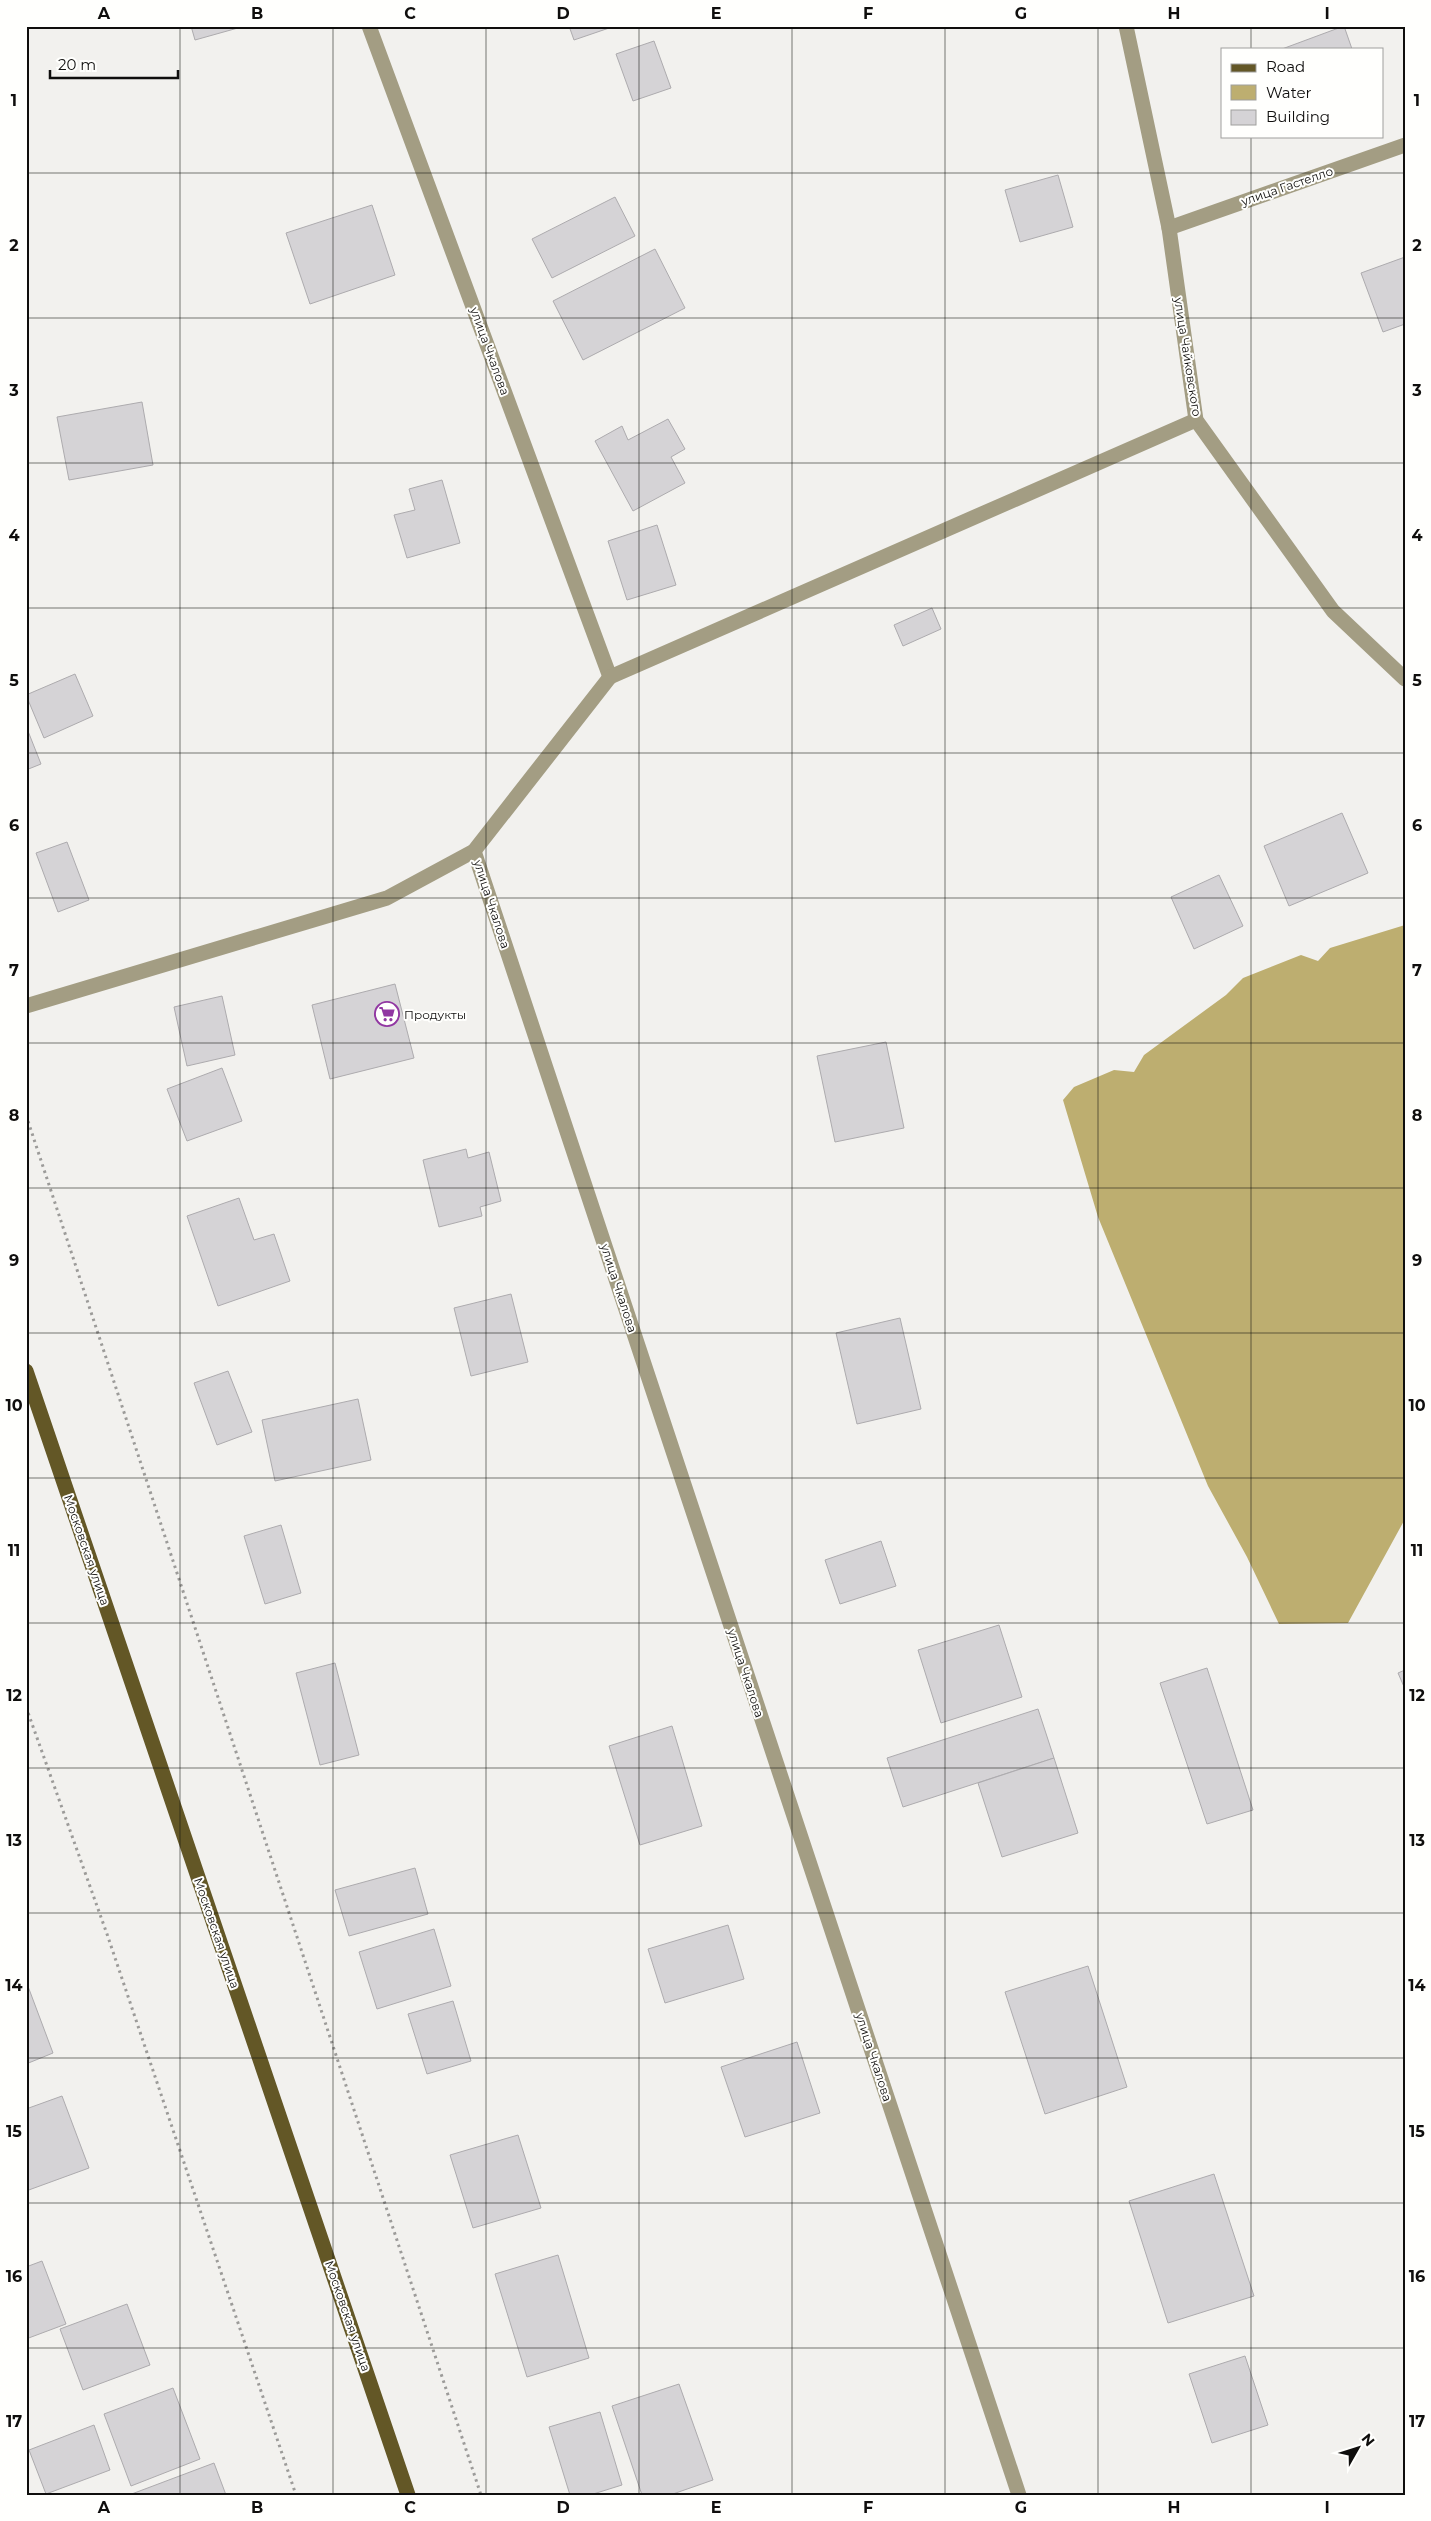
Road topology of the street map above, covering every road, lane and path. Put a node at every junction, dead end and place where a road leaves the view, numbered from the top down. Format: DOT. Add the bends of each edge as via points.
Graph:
graph roads {
  1 [pos="369,26"];
  2 [pos="1126,26"];
  3 [pos="1405,145"];
  4 [pos="1169,228"];
  5 [pos="1196,420"];
  6 [pos="610,676"];
  7 [pos="1405,679"];
  8 [pos="474,851"];
  9 [pos="26,1006"];
  10 [pos="26,1116"];
  11 [pos="26,1371"];
  12 [pos="26,1707"];
  13 [pos="296,2495"];
  14 [pos="408,2495"];
  15 [pos="481,2495"];
  16 [pos="1019,2495"];
  1 -- 6 [label="street, улица Чкалова"];
  2 -- 4 [label="street, улица Чайковского"];
  3 -- 4 [label="street, улица Гастелло"];
  4 -- 5 [label="street, улица Чайковского"];
  5 -- 6 [label="street"];
  5 -- 7 [label="street, улица Чайковского" via="1332,611"];
  6 -- 8 [label="street"];
  8 -- 9 [label="street" via="387,898"];
  8 -- 16 [label="street, улица Чкалова"];
  10 -- 15 [label="path"];
  11 -- 14 [label="main road, Московская улица"];
  12 -- 13 [label="path" via="107,1934"];
}
